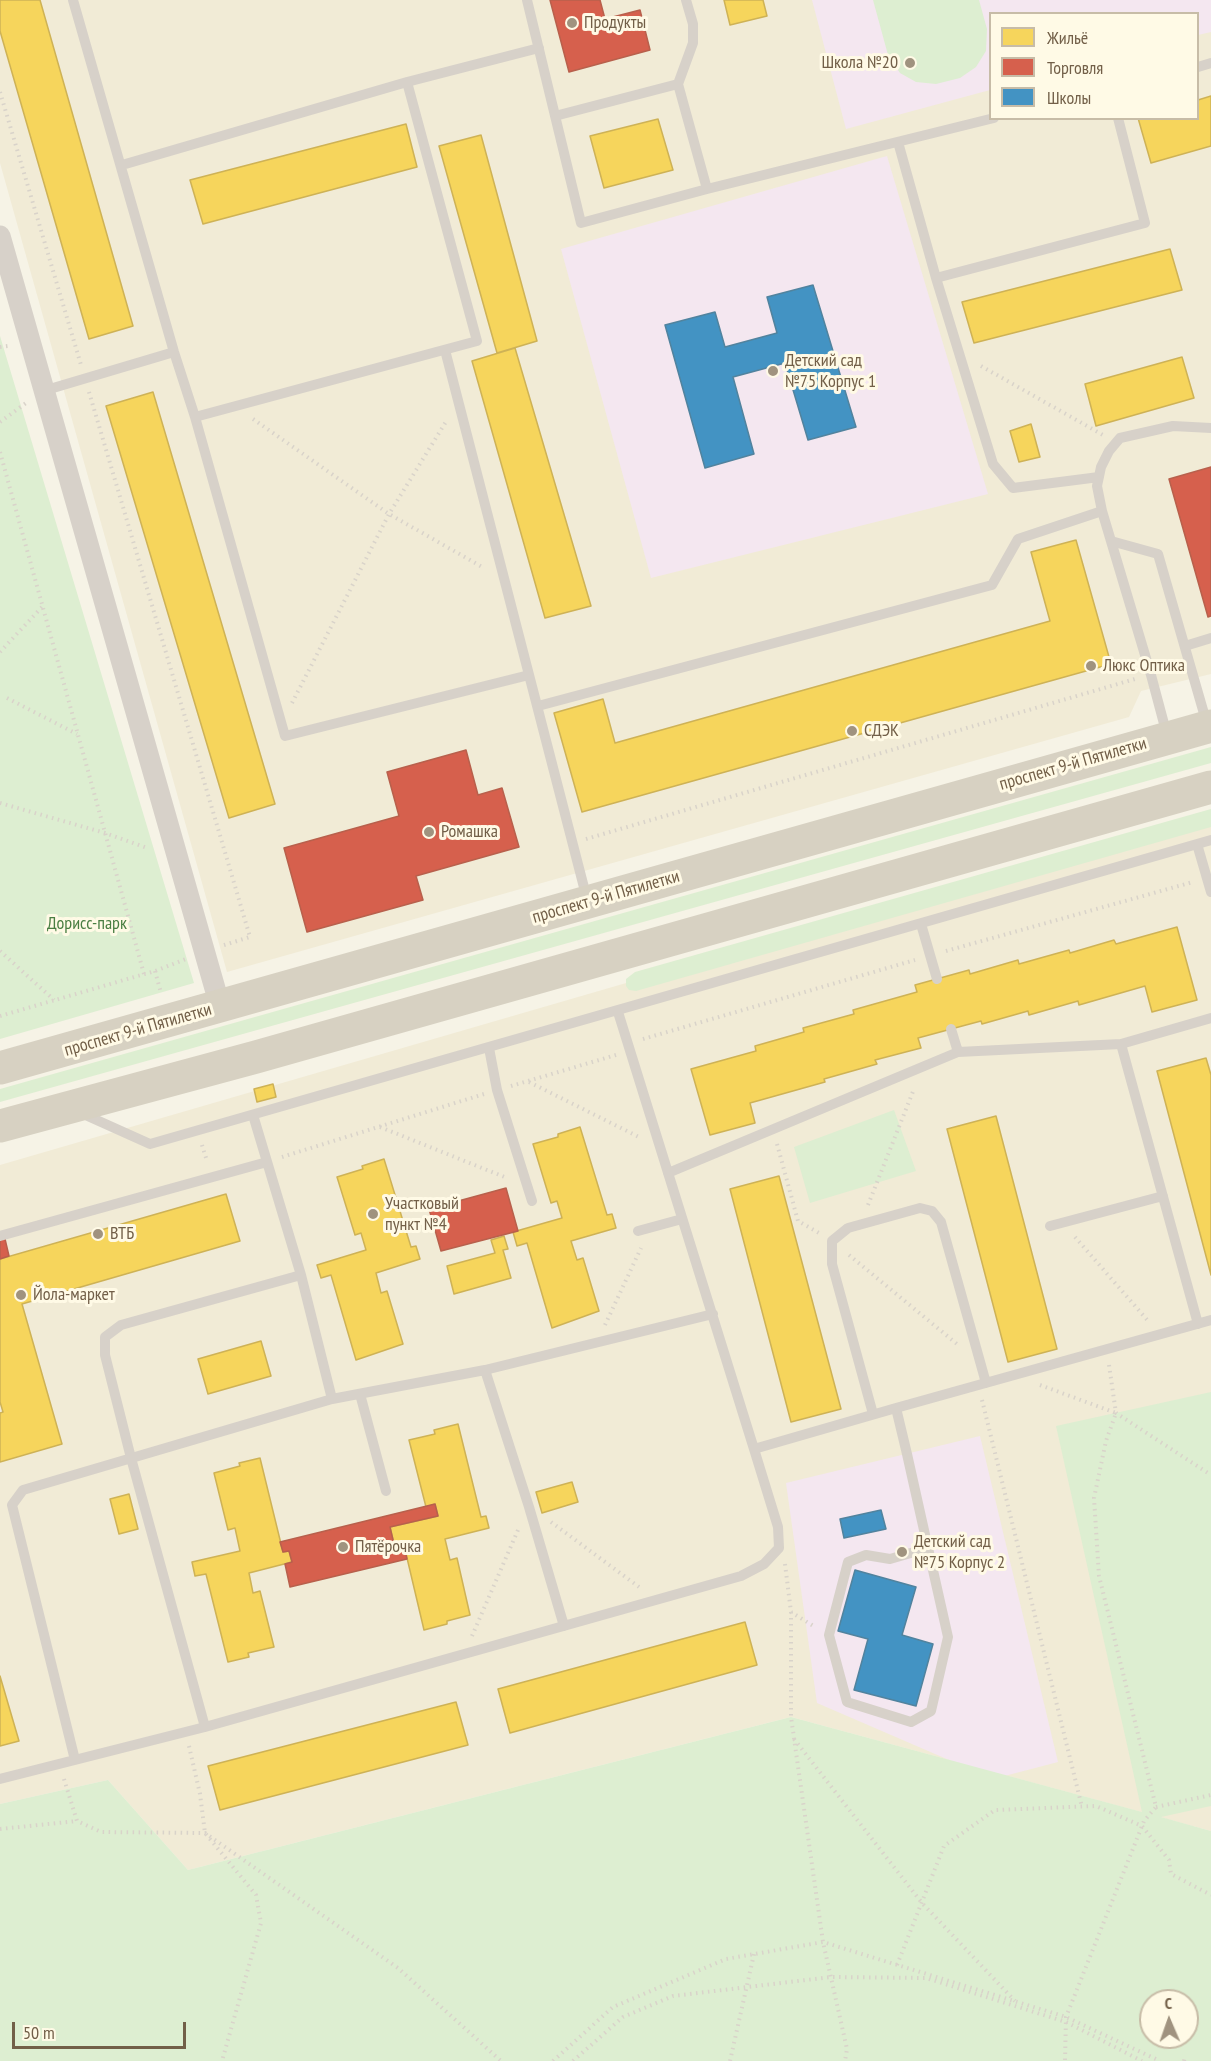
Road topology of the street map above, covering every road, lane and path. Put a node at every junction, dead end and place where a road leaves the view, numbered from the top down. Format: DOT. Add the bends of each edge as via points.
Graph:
graph roads {
  1 [pos="73,0"];
  2 [pos="527,0"];
  3 [pos="686,0"];
  4 [pos="539,48"];
  5 [pos="406,82"];
  6 [pos="678,84"];
  7 [pos="0,92"];
  8 [pos="555,116"];
  9 [pos="989,119"];
  10 [pos="1119,120"];
  11 [pos="898,142"];
  12 [pos="122,165"];
  13 [pos="707,189"];
  14 [pos="0,236"];
  15 [pos="936,278"];
  16 [pos="445,351"];
  17 [pos="174,352"];
  18 [pos="960,355"];
  19 [pos="85,380"];
  20 [pos="44,391"];
  21 [pos="458,402"];
  22 [pos="236,406"];
  23 [pos="195,417"];
  24 [pos="0,422"];
  25 [pos="1211,428"];
  26 [pos="1116,442"];
  27 [pos="0,453"];
  28 [pos="1099,477"];
  29 [pos="1102,511"];
  30 [pos="389,514"];
  31 [pos="1112,541"];
  32 [pos="504,580"];
  33 [pos="43,607"];
  34 [pos="1211,638"];
  35 [pos="1185,646"];
  36 [pos="0,652"];
  37 [pos="530,675"];
  38 [pos="1151,675"];
  39 [pos="7,698"];
  40 [pos="538,706"];
  41 [pos="282,724"];
  42 [pos="1209,726"];
  43 [pos="78,734"];
  44 [pos="1168,737"];
  45 [pos="1211,787"];
  46 [pos="0,803"];
  47 [pos="105,833"];
  48 [pos="1211,840"];
  49 [pos="571,843"];
  50 [pos="1197,844"];
  51 [pos="147,848"];
  52 [pos="1207,878"];
  53 [pos="1211,892"];
  54 [pos="588,902"];
  55 [pos="921,924"];
  56 [pos="250,937"];
  57 [pos="0,951"];
  58 [pos="930,956"];
  59 [pos="155,971"];
  60 [pos="937,979"];
  61 [pos="162,996"];
  62 [pos="54,1000"];
  63 [pos="220,1006"];
  64 [pos="618,1012"];
  65 [pos="0,1016"];
  66 [pos="1211,1018"];
  67 [pos="951,1029"];
  68 [pos="1121,1044"];
  69 [pos="489,1048"];
  70 [pos="630,1048"];
  71 [pos="958,1052"];
  72 [pos="922,1067"];
  73 [pos="0,1068"];
  74 [pos="528,1081"];
  75 [pos="497,1090"];
  76 [pos="70,1107"];
  77 [pos="253,1115"];
  78 [pos="0,1126"];
  79 [pos="380,1127"];
  80 [pos="773,1129"];
  81 [pos="660,1148"];
  82 [pos="267,1162"];
  83 [pos="668,1173"];
  84 [pos="527,1185"];
  85 [pos="1163,1196"];
  86 [pos="532,1201"];
  87 [pos="682,1219"];
  88 [pos="1063,1223"];
  89 [pos="860,1225"];
  90 [pos="1050,1226"];
  91 [pos="651,1228"];
  92 [pos="638,1231"];
  93 [pos="0,1236"];
  94 [pos="832,1241"];
  95 [pos="301,1275"];
  96 [pos="713,1314"];
  97 [pos="1211,1320"];
  98 [pos="1198,1324"];
  99 [pos="1160,1335"];
  100 [pos="597,1342"];
  101 [pos="1107,1349"];
  102 [pos="981,1364"];
  103 [pos="485,1370"];
  104 [pos="1013,1375"];
  105 [pos="982,1384"];
  106 [pos="360,1394"];
  107 [pos="332,1399"];
  108 [pos="896,1408"];
  109 [pos="1116,1413"];
  110 [pos="873,1414"];
  111 [pos="754,1449"];
  112 [pos="131,1458"];
  113 [pos="1211,1475"];
  114 [pos="386,1491"];
  115 [pos="529,1507"];
  116 [pos="779,1548"];
  117 [pos="928,1548"];
  118 [pos="657,1600"];
  119 [pos="791,1612"];
  120 [pos="564,1626"];
  121 [pos="829,1635"];
  122 [pos="464,1655"];
  123 [pos="205,1727"];
  124 [pos="186,1732"];
  125 [pos="794,1738"];
  126 [pos="75,1760"];
  127 [pos="60,1764"];
  128 [pos="0,1779"];
  129 [pos="1211,1796"];
  130 [pos="1082,1807"];
  131 [pos="1156,1808"];
  132 [pos="77,1821"];
  133 [pos="1142,1826"];
  134 [pos="0,1829"];
  135 [pos="205,1833"];
  136 [pos="1211,1895"];
  137 [pos="922,1903"];
  138 [pos="823,1942"];
  139 [pos="754,1954"];
  140 [pos="897,1965"];
  141 [pos="831,1977"];
  142 [pos="746,1987"];
  143 [pos="1016,2001"];
  144 [pos="1066,2019"];
  145 [pos="222,2061"];
  146 [pos="501,2061"];
  147 [pos="553,2061"];
  148 [pos="573,2061"];
  149 [pos="730,2061"];
  150 [pos="847,2061"];
  151 [pos="1065,2061"];
  152 [pos="1142,2061"];
  153 [pos="1160,2061"];
  1 -- 12 [label="lane"];
  2 -- 4 [label="lane"];
  3 -- 6 [label="lane" via="693,24 693,43"];
  4 -- 5 [label="lane"];
  4 -- 8 [label="lane"];
  5 -- 12 [label="lane"];
  5 -- 16 [label="lane" via="477,341"];
  6 -- 8 [label="lane"];
  6 -- 13 [label="lane"];
  7 -- 19 [label="path"];
  8 -- 13 [label="lane" via="581,223"];
  9 -- 11 [label="lane"];
  10 -- 15 [label="lane" via="1145,223"];
  11 -- 13 [label="lane"];
  11 -- 15 [label="lane"];
  12 -- 17 [label="lane"];
  14 -- 20 [label="street"];
  15 -- 18 [label="lane"];
  16 -- 21 [label="lane"];
  16 -- 22 [label="lane"];
  17 -- 19 [label="lane"];
  17 -- 23 [label="lane"];
  18 -- 26 [label="path"];
  18 -- 28 [label="lane" via="993,464 1013,488"];
  19 -- 20 [label="lane"];
  19 -- 56 [label="path"];
  20 -- 24 [label="path"];
  20 -- 63 [label="street"];
  21 -- 30 [label="path"];
  21 -- 32 [label="lane"];
  22 -- 23 [label="lane"];
  22 -- 30 [label="path"];
  23 -- 41 [label="lane"];
  25 -- 26 [label="lane" via="1173,426"];
  26 -- 28 [label="lane"];
  27 -- 33 [label="path"];
  28 -- 29 [label="lane"];
  29 -- 31 [label="lane"];
  29 -- 40 [label="lane" via="1018,539 992,585"];
  30 -- 32 [label="path"];
  30 -- 41 [label="path"];
  31 -- 35 [label="lane" via="1158,554"];
  31 -- 38 [label="lane"];
  32 -- 37 [label="lane"];
  33 -- 36 [label="path"];
  33 -- 43 [label="path"];
  34 -- 35 [label="lane"];
  35 -- 42 [label="lane"];
  37 -- 40 [label="lane"];
  37 -- 41 [label="lane" via="285,736"];
  38 -- 44 [label="lane"];
  38 -- 49 [label="path"];
  39 -- 43 [label="path"];
  40 -- 49 [label="lane"];
  42 -- 44 [label="main road, проспект 9-й Пятилетки"];
  43 -- 47 [label="path"];
  44 -- 54 [label="main road, проспект 9-й Пятилетки"];
  45 -- 76 [label="main road"];
  46 -- 47 [label="path"];
  47 -- 51 [label="path"];
  47 -- 62 [label="path" via="144,974"];
  48 -- 50 [label="lane"];
  49 -- 54 [label="lane"];
  50 -- 52 [label="lane"];
  50 -- 55 [label="lane"];
  52 -- 53 [label="lane"];
  52 -- 58 [label="path"];
  54 -- 63 [label="main road, проспект 9-й Пятилетки"];
  55 -- 58 [label="lane"];
  55 -- 64 [label="lane"];
  57 -- 62 [label="path"];
  58 -- 60 [label="lane"];
  58 -- 70 [label="path" via="644,1039"];
  59 -- 61 [label="path"];
  62 -- 65 [label="path"];
  63 -- 73 [label="main road, проспект 9-й Пятилетки"];
  64 -- 69 [label="lane"];
  64 -- 70 [label="lane"];
  66 -- 68 [label="lane"];
  67 -- 71 [label="lane"];
  68 -- 71 [label="lane"];
  68 -- 85 [label="lane"];
  69 -- 75 [label="lane"];
  69 -- 77 [label="lane"];
  70 -- 74 [label="path"];
  70 -- 81 [label="lane"];
  71 -- 72 [label="lane"];
  72 -- 80 [label="lane"];
  72 -- 89 [label="path"];
  74 -- 75 [label="path"];
  74 -- 81 [label="path"];
  75 -- 79 [label="path"];
  75 -- 84 [label="lane"];
  76 -- 77 [label="lane" via="150,1144"];
  76 -- 78 [label="main road"];
  77 -- 82 [label="lane"];
  79 -- 82 [label="path"];
  79 -- 84 [label="path"];
  80 -- 83 [label="lane"];
  80 -- 94 [label="path" via="798,1221"];
  81 -- 83 [label="lane"];
  82 -- 93 [label="lane"];
  82 -- 95 [label="lane"];
  83 -- 87 [label="lane"];
  84 -- 86 [label="lane"];
  85 -- 88 [label="lane"];
  85 -- 98 [label="lane"];
  87 -- 91 [label="lane"];
  87 -- 96 [label="lane"];
  88 -- 90 [label="lane"];
  88 -- 99 [label="path"];
  89 -- 94 [label="lane"];
  89 -- 102 [label="lane" via="920,1208 932,1211 941,1222"];
  91 -- 92 [label="lane"];
  91 -- 100 [label="path"];
  94 -- 102 [label="path"];
  94 -- 110 [label="lane" via="832,1264"];
  95 -- 107 [label="lane"];
  95 -- 112 [label="lane" via="121,1325 105,1337 105,1355"];
  96 -- 100 [label="lane"];
  96 -- 111 [label="lane"];
  97 -- 98 [label="lane"];
  98 -- 99 [label="lane"];
  99 -- 101 [label="lane"];
  100 -- 103 [label="lane"];
  101 -- 104 [label="lane"];
  101 -- 109 [label="path"];
  102 -- 105 [label="lane"];
  103 -- 106 [label="lane"];
  103 -- 115 [label="lane"];
  104 -- 105 [label="lane"];
  104 -- 109 [label="path"];
  105 -- 108 [label="lane"];
  105 -- 130 [label="path"];
  106 -- 107 [label="lane"];
  106 -- 114 [label="lane"];
  107 -- 112 [label="lane"];
  108 -- 110 [label="lane"];
  108 -- 117 [label="lane"];
  109 -- 113 [label="path"];
  109 -- 131 [label="path" via="1094,1498 1099,1576"];
  110 -- 111 [label="lane"];
  111 -- 116 [label="lane" via="778,1527"];
  112 -- 123 [label="lane"];
  112 -- 126 [label="lane" via="23,1490 12,1505"];
  115 -- 118 [label="path"];
  115 -- 120 [label="lane"];
  115 -- 122 [label="path"];
  116 -- 118 [label="lane" via="764,1564 741,1576"];
  116 -- 119 [label="path" via="785,1560"];
  117 -- 121 [label="lane" via="890,1559 866,1555 849,1562"];
  117 -- 121 [label="lane" via="948,1636 932,1711 911,1722 847,1702"];
  118 -- 120 [label="lane"];
  119 -- 121 [label="path"];
  119 -- 125 [label="path"];
  120 -- 122 [label="lane"];
  122 -- 123 [label="lane"];
  123 -- 124 [label="lane"];
  124 -- 126 [label="lane"];
  124 -- 135 [label="path"];
  125 -- 137 [label="path"];
  125 -- 138 [label="path"];
  126 -- 127 [label="lane"];
  127 -- 128 [label="lane"];
  127 -- 132 [label="path"];
  129 -- 131 [label="path"];
  130 -- 133 [label="path" via="1096,1806"];
  130 -- 137 [label="path" via="995,1810 944,1846"];
  131 -- 133 [label="path"];
  132 -- 134 [label="path"];
  132 -- 135 [label="path" via="101,1832"];
  133 -- 136 [label="path" via="1169,1860 1171,1874"];
  133 -- 144 [label="path"];
  135 -- 145 [label="path" via="256,1895 261,1923"];
  135 -- 146 [label="path" via="399,1968"];
  137 -- 140 [label="path"];
  137 -- 143 [label="path"];
  138 -- 139 [label="path"];
  138 -- 140 [label="path"];
  138 -- 141 [label="path"];
  139 -- 142 [label="path"];
  139 -- 147 [label="path" via="726,1959 613,2007"];
  140 -- 143 [label="path"];
  141 -- 142 [label="path"];
  141 -- 144 [label="path" via="926,1978"];
  141 -- 150 [label="path"];
  142 -- 148 [label="path" via="673,1996 623,2018"];
  142 -- 149 [label="path"];
  143 -- 144 [label="path"];
  144 -- 151 [label="path"];
  144 -- 152 [label="path"];
  144 -- 153 [label="path"];
}
